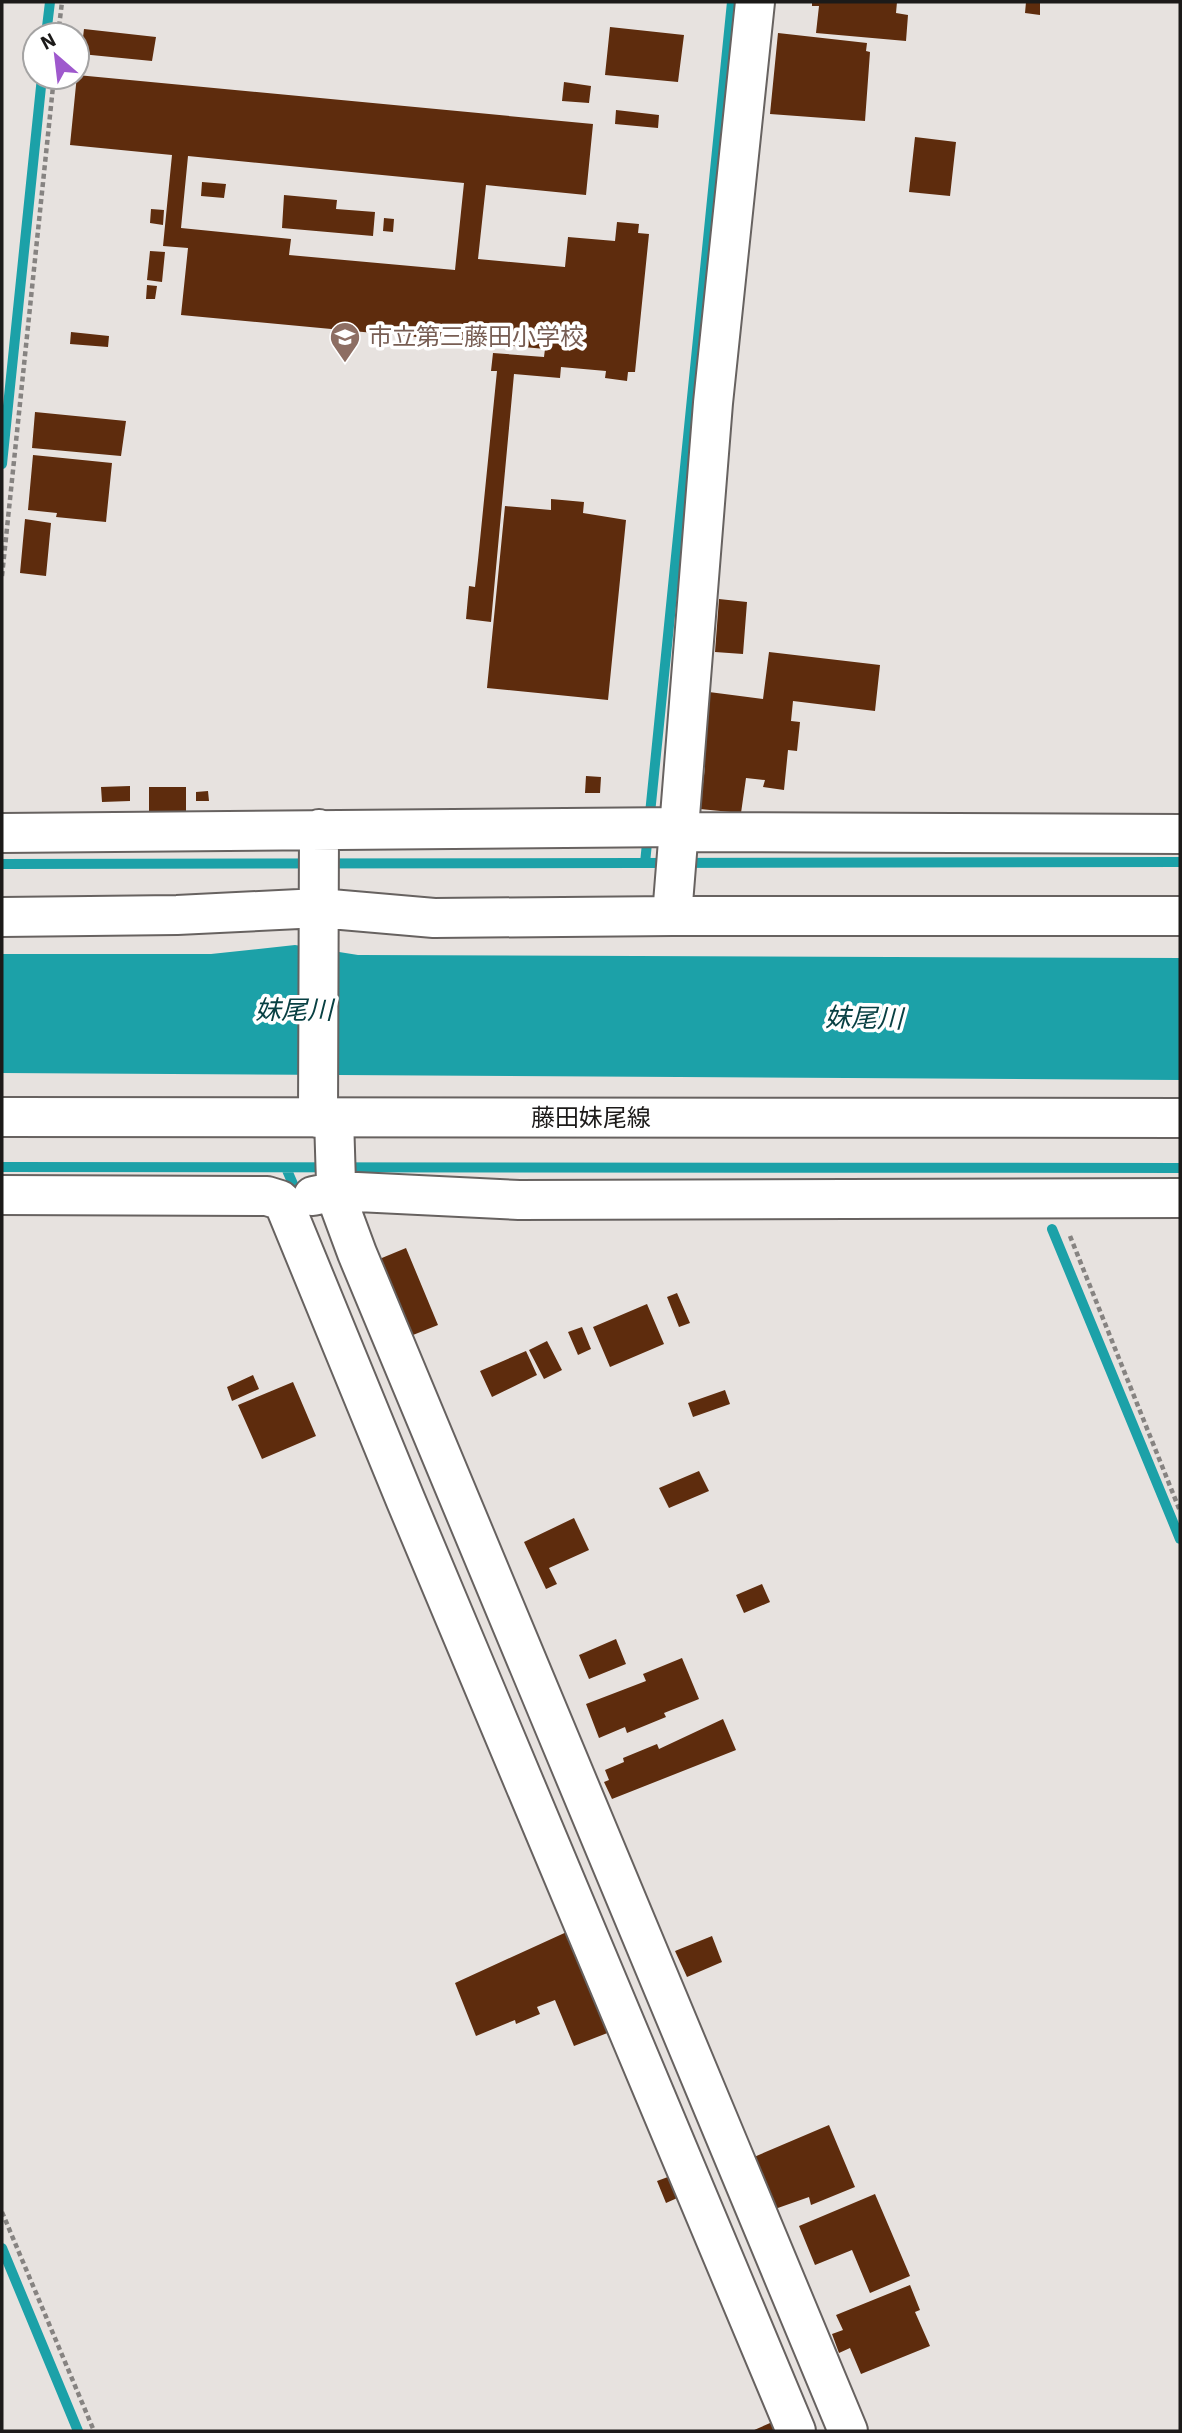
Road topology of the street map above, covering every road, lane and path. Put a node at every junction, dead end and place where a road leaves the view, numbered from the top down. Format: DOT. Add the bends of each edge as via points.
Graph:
graph roads {
  1 [pos="62,2"];
  2 [pos="755,2"];
  3 [pos="60,21"];
  4 [pos="53,91"];
  5 [pos="2,576"];
  6 [pos="2,833"];
  7 [pos="1180,834"];
  8 [pos="669,839"];
  9 [pos="319,878"];
  10 [pos="672,916"];
  11 [pos="1180,916"];
  12 [pos="2,917"];
  13 [pos="2,1117"];
  14 [pos="1180,1118"];
  15 [pos="319,1162"];
  16 [pos="2,1195"];
  17 [pos="1054,1197"];
  18 [pos="1180,1198"];
  19 [pos="1180,1511"];
  20 [pos="2,2212"];
  21 [pos="94,2431"];
  22 [pos="796,2431"];
  23 [pos="848,2431"];
  1 -- 3 [label="path"];
  2 -- 8 [label="street"];
  4 -- 5 [label="path"];
  6 -- 9 [label="street"];
  7 -- 8 [label="street"];
  8 -- 9 [label="street"];
  8 -- 10 [label="street"];
  9 -- 10 [label="street" via="434,918"];
  9 -- 12 [label="street" via="177,915"];
  9 -- 15 [label="street"];
  10 -- 11 [label="street"];
  13 -- 15 [label="street, 藤田妹尾線"];
  14 -- 15 [label="street, 藤田妹尾線"];
  15 -- 16 [label="street" via="280,1200 267,1196"];
  15 -- 17 [label="street" via="519,1200"];
  15 -- 22 [label="street" via="406,1501"];
  15 -- 23 [label="street"];
  17 -- 18 [label="street"];
  17 -- 19 [label="path"];
  20 -- 21 [label="path"];
}
